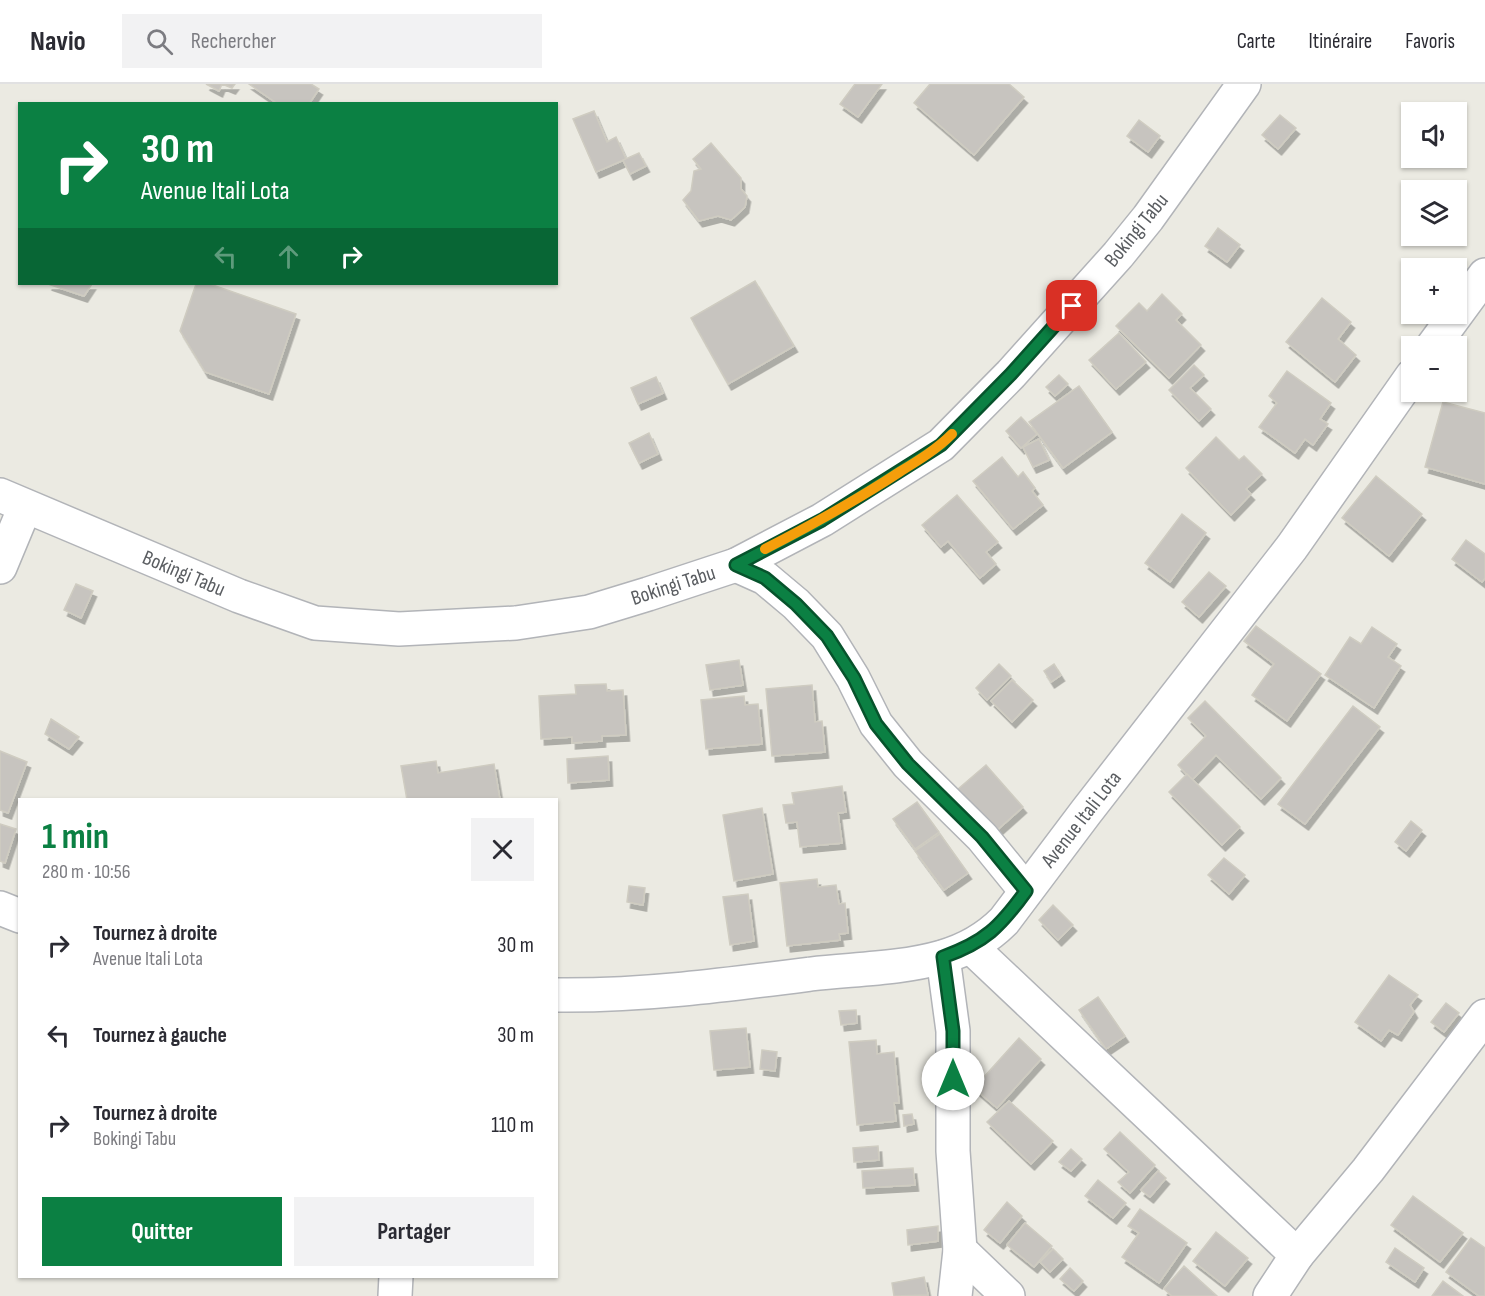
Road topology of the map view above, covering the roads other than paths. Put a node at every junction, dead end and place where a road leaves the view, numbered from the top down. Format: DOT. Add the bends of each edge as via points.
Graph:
graph roads {
  1 [pos="1244,84"];
  2 [pos="1485,275"];
  3 [pos="1440,336"];
  4 [pos="1401,392"];
  5 [pos="13,501"];
  6 [pos="736,565"];
  7 [pos="0,567"];
  8 [pos="1026,891"];
  9 [pos="0,908"];
  10 [pos="18,915"];
  11 [pos="957,952"];
  12 [pos="558,995"];
  13 [pos="1485,1016"];
  14 [pos="960,1250"];
  15 [pos="1297,1255"];
  16 [pos="396,1278"];
  17 [pos="395,1296"];
  18 [pos="955,1296"];
  19 [pos="1008,1296"];
  20 [pos="1270,1296"];
  1 -- 6 [label="street, Bokingi Tabu" via="1148,218 1011,374 941,445 822,520"];
  2 -- 3 [label="street"];
  4 -- 8 [label="street, Avenue Itali Lota" via="1286,555"];
  5 -- 6 [label="street, Bokingi Tabu" via="238,596 315,623 399,629 516,623 589,612"];
  5 -- 7 [label="street"];
  6 -- 8 [label="street" via="765,578 827,636 854,678 876,724 908,764 982,837"];
  8 -- 11 [label="street, Avenue Itali Lota" via="1004,921"];
  9 -- 10 [label="street"];
  11 -- 12 [label="street, Avenue Itali Lota" via="922,962 728,986"];
  11 -- 14 [label="street" via="953,1151"];
  11 -- 15 [label="street"];
  13 -- 15 [label="street" via="1368,1170"];
  14 -- 18 [label="street"];
  14 -- 19 [label="street"];
  15 -- 20 [label="street"];
  16 -- 17 [label="street"];
}
